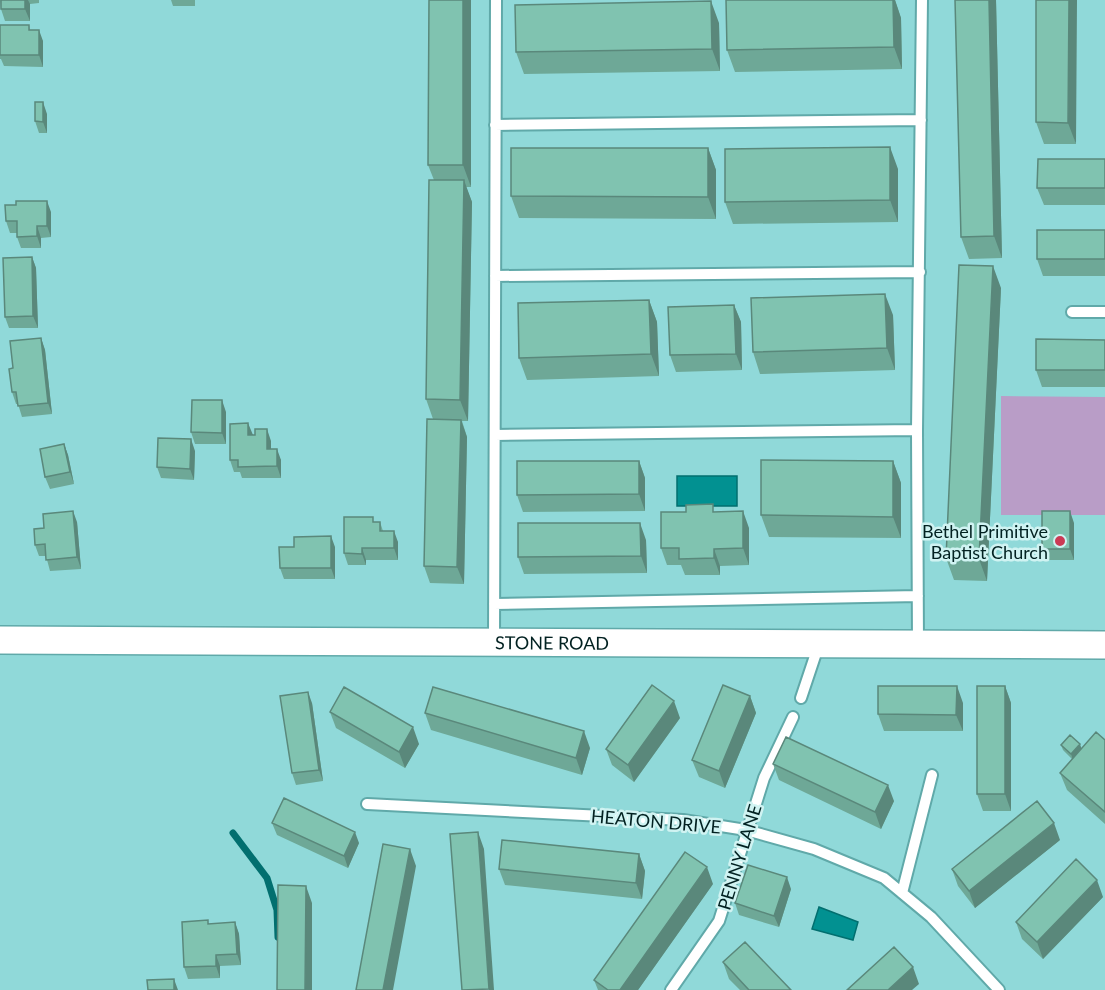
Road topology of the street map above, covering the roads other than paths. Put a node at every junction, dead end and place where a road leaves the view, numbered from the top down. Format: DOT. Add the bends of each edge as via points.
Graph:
graph roads {
  1 [pos="496,0"];
  2 [pos="922,0"];
  3 [pos="921,120"];
  4 [pos="495,125"];
  5 [pos="920,272"];
  6 [pos="495,276"];
  7 [pos="1072,312"];
  8 [pos="1105,312"];
  9 [pos="917,430"];
  10 [pos="495,435"];
  11 [pos="918,596"];
  12 [pos="494,604"];
  13 [pos="0,640"];
  14 [pos="494,642"];
  15 [pos="819,644"];
  16 [pos="918,644"];
  17 [pos="1105,645"];
  18 [pos="801,698"];
  19 [pos="793,717"];
  20 [pos="932,775"];
  21 [pos="367,804"];
  22 [pos="746,830"];
  23 [pos="902,893"];
  24 [pos="671,990"];
  25 [pos="999,990"];
  1 -- 4 [label="lane"];
  2 -- 3 [label="lane"];
  3 -- 4 [label="lane"];
  3 -- 5 [label="lane"];
  4 -- 6 [label="lane"];
  5 -- 6 [label="lane"];
  5 -- 9 [label="lane"];
  6 -- 10 [label="lane"];
  7 -- 8 [label="lane"];
  9 -- 10 [label="lane"];
  9 -- 11 [label="lane"];
  10 -- 12 [label="lane"];
  11 -- 12 [label="lane"];
  11 -- 16 [label="lane"];
  12 -- 14 [label="lane"];
  13 -- 14 [label="street, STONE ROAD"];
  14 -- 15 [label="street, STONE ROAD"];
  15 -- 16 [label="street, STONE ROAD"];
  15 -- 18 [label="lane"];
  16 -- 17 [label="street, STONE ROAD"];
  19 -- 22 [label="lane, PENNY LANE" via="764,778"];
  20 -- 23 [label="lane"];
  21 -- 22 [label="lane, HEATON DRIVE" via="683,820"];
  22 -- 23 [label="lane, HEATON DRIVE" via="814,849 884,878"];
  22 -- 24 [label="lane, PENNY LANE" via="719,921"];
  23 -- 25 [label="lane, HEATON DRIVE" via="931,917"];
}
